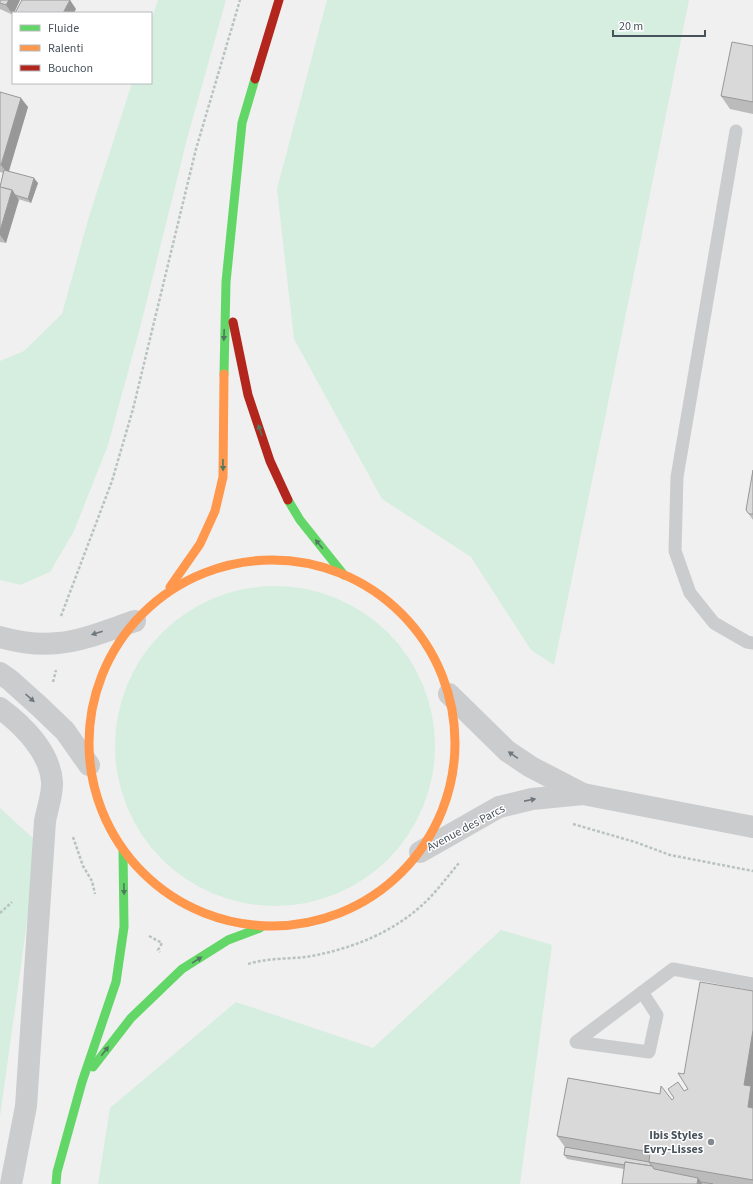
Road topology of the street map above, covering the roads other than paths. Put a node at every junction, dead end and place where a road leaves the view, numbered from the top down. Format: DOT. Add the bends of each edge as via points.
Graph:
graph roads {
  1 [pos="279,0"];
  2 [pos="736,131"];
  3 [pos="226,282"];
  4 [pos="344,575"];
  5 [pos="167,592"];
  6 [pos="134,621"];
  7 [pos="0,637"];
  8 [pos="753,644"];
  9 [pos="0,673"];
  10 [pos="449,694"];
  11 [pos="0,708"];
  12 [pos="89,765"];
  13 [pos="583,794"];
  14 [pos="753,827"];
  15 [pos="123,850"];
  16 [pos="420,852"];
  17 [pos="263,927"];
  18 [pos="753,984"];
  19 [pos="642,992"];
  20 [pos="82,1082"];
  21 [pos="11,1184"];
  22 [pos="56,1184"];
  1 -- 3 [label="main road" via="242,123"];
  2 -- 8 [label="lane" via="678,477 675,551 690,592 714,622"];
  4 -- 3 [label="main road, one-way" via="300,520 283,491 270,461 248,395"];
  3 -- 5 [label="main road, one-way" via="223,477 215,511 200,544"];
  4 -- 5 [label="main road" via="316,565 281,560 246,561 210,570"];
  4 -- 10 [label="main road" via="376,592 416,629 431,652"];
  5 -- 6 [label="main road"];
  6 -- 7 [label="street, one-way" via="58,643 18,642"];
  6 -- 12 [label="main road" via="106,663 97,686 91,711"];
  9 -- 12 [label="street, one-way" via="65,731"];
  13 -- 10 [label="street, Avenue des Parcs, one-way" via="506,751"];
  10 -- 16 [label="main road" via="455,726 456,752 453,773 440,818"];
  11 -- 21 [label="street" via="24,727 37,744 49,765 52,782 45,821 26,1106"];
  12 -- 15 [label="main road" via="106,821"];
  13 -- 14 [label="street, Avenue des Parcs"];
  16 -- 13 [label="street, Avenue des Parcs, one-way" via="499,807 532,799"];
  15 -- 17 [label="main road" via="149,880 168,895 221,920"];
  15 -- 20 [label="main road, one-way" via="124,927 116,982"];
  16 -- 17 [label="main road" via="405,871 363,903 314,922"];
  20 -- 17 [label="main road, one-way" via="131,1018 182,969 228,940"];
  18 -- 19 [label="lane" via="673,969"];
  19 -- 19 [label="lane" via="594,1028 576,1042 649,1052 657,1015"];
  20 -- 22 [label="main road"];
}
